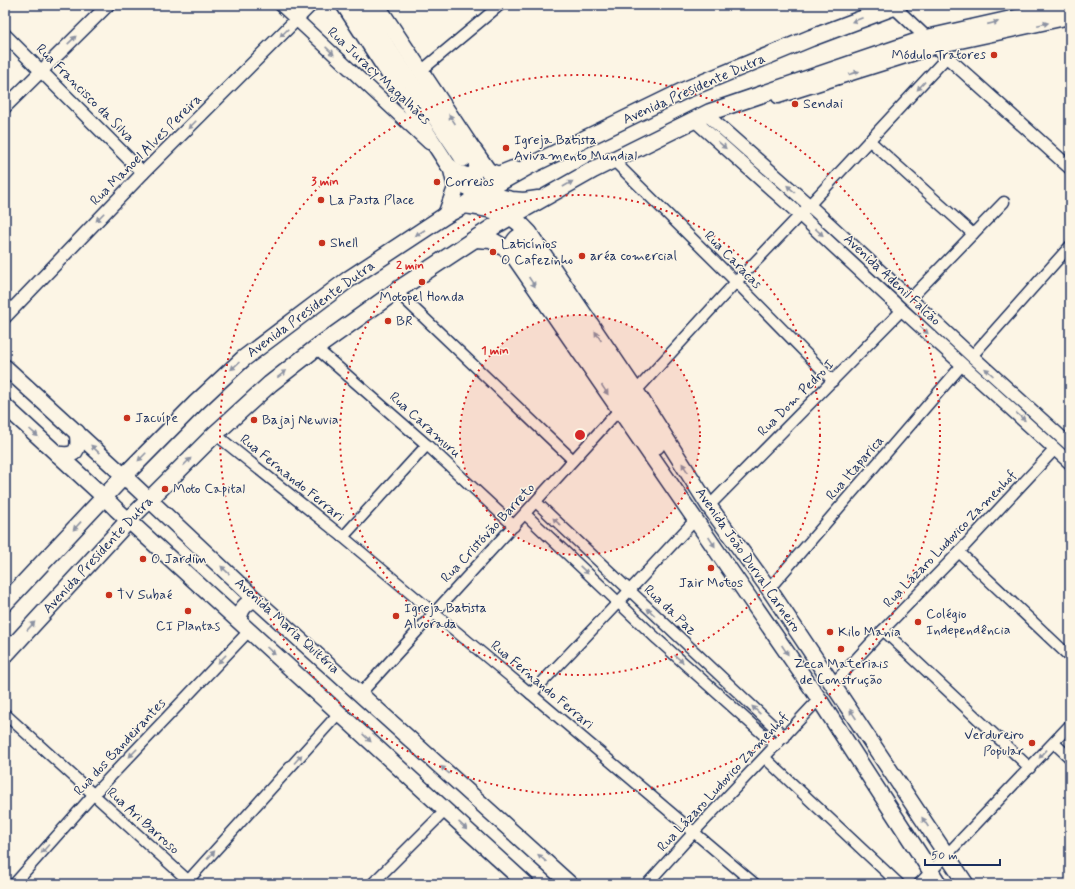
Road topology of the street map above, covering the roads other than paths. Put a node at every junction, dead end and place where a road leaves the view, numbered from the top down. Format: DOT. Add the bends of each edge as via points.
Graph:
graph roads {
  1 [pos="108,5"];
  2 [pos="281,5"];
  3 [pos="311,5"];
  4 [pos="344,5"];
  5 [pos="361,5"];
  6 [pos="377,5"];
  7 [pos="500,5"];
  8 [pos="895,5"];
  9 [pos="1070,6"];
  10 [pos="1070,18"];
  11 [pos="297,20"];
  12 [pos="5,34"];
  13 [pos="932,43"];
  14 [pos="947,57"];
  15 [pos="40,71"];
  16 [pos="421,72"];
  17 [pos="5,107"];
  18 [pos="703,115"];
  19 [pos="870,141"];
  20 [pos="440,153"];
  21 [pos="463,160"];
  22 [pos="612,160"];
  23 [pos="529,166"];
  24 [pos="1070,168"];
  25 [pos="143,173"];
  26 [pos="481,193"];
  27 [pos="541,200"];
  28 [pos="1004,202"];
  29 [pos="465,205"];
  30 [pos="809,205"];
  31 [pos="446,215"];
  32 [pos="800,215"];
  33 [pos="510,217"];
  34 [pos="530,234"];
  35 [pos="974,234"];
  36 [pos="475,239"];
  37 [pos="847,240"];
  38 [pos="1070,246"];
  39 [pos="517,250"];
  40 [pos="838,250"];
  41 [pos="736,282"];
  42 [pos="396,291"];
  43 [pos="910,299"];
  44 [pos="902,310"];
  45 [pos="5,317"];
  46 [pos="316,348"];
  47 [pos="972,356"];
  48 [pos="962,365"];
  49 [pos="5,367"];
  50 [pos="833,381"];
  51 [pos="636,391"];
  52 [pos="5,406"];
  53 [pos="619,410"];
  54 [pos="77,432"];
  55 [pos="215,434"];
  56 [pos="1069,441"];
  57 [pos="428,445"];
  58 [pos="1055,449"];
  59 [pos="57,454"];
  60 [pos="573,460"];
  61 [pos="1070,463"];
  62 [pos="124,476"];
  63 [pos="104,497"];
  64 [pos="692,499"];
  65 [pos="149,500"];
  66 [pos="536,502"];
  67 [pos="709,506"];
  68 [pos="525,514"];
  69 [pos="696,519"];
  70 [pos="129,520"];
  71 [pos="514,526"];
  72 [pos="343,537"];
  73 [pos="959,552"];
  74 [pos="769,589"];
  75 [pos="629,591"];
  76 [pos="255,599"];
  77 [pos="5,603"];
  78 [pos="618,603"];
  79 [pos="433,613"];
  80 [pos="244,626"];
  81 [pos="668,627"];
  82 [pos="883,630"];
  83 [pos="657,639"];
  84 [pos="5,655"];
  85 [pos="1070,657"];
  86 [pos="833,684"];
  87 [pos="361,693"];
  88 [pos="531,694"];
  89 [pos="819,699"];
  90 [pos="339,713"];
  91 [pos="5,714"];
  92 [pos="1070,725"];
  93 [pos="785,737"];
  94 [pos="1054,742"];
  95 [pos="776,746"];
  96 [pos="765,758"];
  97 [pos="1070,758"];
  98 [pos="1030,768"];
  99 [pos="93,795"];
  100 [pos="446,810"];
  101 [pos="694,832"];
  102 [pos="946,855"];
  103 [pos="931,871"];
  104 [pos="188,883"];
  105 [pos="14,884"];
  106 [pos="372,884"];
  107 [pos="526,884"];
  108 [pos="570,884"];
  109 [pos="647,884"];
  110 [pos="755,884"];
  111 [pos="899,884"];
  112 [pos="919,884"];
  113 [pos="939,884"];
  114 [pos="966,884"];
  15 -- 1 [label="street, one-way"];
  2 -- 11 [label="street, Rua Juracy Magalhães"];
  3 -- 11 [label="street, Rua Manoel Alves Pereira"];
  4 -- 20 [label="main road"];
  5 -- 21 [label="main road"];
  6 -- 16 [label="main road"];
  7 -- 16 [label="street"];
  8 -- 13 [label="street"];
  8 -- 23 [label="highway, Avenida Presidente Dutra, one-way" via="685,90"];
  13 -- 9 [label="highway, Avenida Presidente Dutra, one-way"];
  13 -- 10 [label="street, Avenida Presidente Dutra, one-way"];
  11 -- 20 [label="street, Rua Juracy Magalhães, one-way"];
  11 -- 25 [label="street, Rua Manoel Alves Pereira, one-way"];
  12 -- 15 [label="street, Rua Francisco da Silva"];
  13 -- 14 [label="street"];
  18 -- 13 [label="highway, Avenida Presidente Dutra, one-way"];
  14 -- 19 [label="street, one-way"];
  14 -- 24 [label="street"];
  15 -- 17 [label="street"];
  15 -- 25 [label="street, Rua Francisco da Silva"];
  21 -- 16 [label="main road, one-way"];
  18 -- 22 [label="highway, Avenida Presidente Dutra"];
  30 -- 18 [label="street, Avenida Adenil Falcão, one-way"];
  18 -- 32 [label="street, Avenida Adenil Falcão, one-way"];
  19 -- 30 [label="street"];
  19 -- 35 [label="street"];
  20 -- 21 [label="main road"];
  21 -- 23 [label="highway" via="498,175"];
  21 -- 26 [label="highway" via="467,188"];
  21 -- 31 [label="highway"];
  27 -- 22 [label="highway, Avenida Presidente Dutra, one-way"];
  22 -- 41 [label="street, Rua Caracas"];
  23 -- 26 [label="highway, Avenida Presidente Dutra"];
  25 -- 45 [label="street, Rua Manoel Alves Pereira, one-way"];
  26 -- 27 [label="highway" via="512,200"];
  26 -- 29 [label="highway, Avenida Presidente Dutra"];
  27 -- 33 [label="highway, Avenida Presidente Dutra"];
  27 -- 34 [label="highway" via="532,220"];
  28 -- 35 [label="street"];
  29 -- 31 [label="highway, Avenida Presidente Dutra"];
  29 -- 33 [label="highway"];
  30 -- 32 [label="street"];
  30 -- 37 [label="street, Avenida Adenil Falcão"];
  31 -- 62 [label="highway, Avenida Presidente Dutra, one-way" via="349,279 243,360 196,403"];
  32 -- 40 [label="street, Avenida Adenil Falcão, one-way"];
  32 -- 41 [label="street"];
  33 -- 34 [label="highway" via="519,222"];
  33 -- 36 [label="highway, Avenida Presidente Dutra"];
  34 -- 39 [label="main road" via="516,238"];
  51 -- 34 [label="main road, Avenida João Durval Carneiro, one-way"];
  35 -- 43 [label="street"];
  36 -- 39 [label="highway" via="491,240"];
  36 -- 42 [label="highway, Avenida Presidente Dutra"];
  37 -- 40 [label="street"];
  37 -- 43 [label="street, Avenida Adenil Falcão"];
  38 -- 47 [label="street"];
  39 -- 53 [label="main road, Avenida João Durval Carneiro, one-way"];
  39 -- 64 [label="main road" via="561,302"];
  40 -- 44 [label="street, Avenida Adenil Falcão"];
  41 -- 50 [label="street, Rua Caracas"];
  41 -- 51 [label="street"];
  42 -- 46 [label="highway, Avenida Presidente Dutra"];
  42 -- 60 [label="street"];
  43 -- 47 [label="street, Avenida Adenil Falcão"];
  44 -- 48 [label="street, Avenida Adenil Falcão, one-way"];
  44 -- 50 [label="street, Rua Dom Pedro I"];
  55 -- 46 [label="highway, Avenida Presidente Dutra, one-way" via="270,384"];
  46 -- 57 [label="street, Rua Caramuru"];
  56 -- 47 [label="street, Avenida Adenil Falcão, one-way"];
  48 -- 58 [label="street, Avenida Adenil Falcão, one-way"];
  48 -- 74 [label="street, Rua Itaparica"];
  49 -- 54 [label="main road, Avenida Maria Quitéria"];
  50 -- 67 [label="street, Rua Dom Pedro I"];
  67 -- 51 [label="main road, Avenida João Durval Carneiro, one-way"];
  52 -- 59 [label="main road, Avenida Maria Quitéria, one-way"];
  53 -- 60 [label="street, Rua Cristóvão Barreto"];
  53 -- 69 [label="main road, Avenida João Durval Carneiro"];
  54 -- 59 [label="main road" via="79,442 76,451 66,455"];
  62 -- 54 [label="main road, Avenida Maria Quitéria, one-way"];
  65 -- 55 [label="highway, Avenida Presidente Dutra, one-way"];
  55 -- 72 [label="street, Rua Fernando Ferrari"];
  57 -- 71 [label="street, Rua Caramuru"];
  57 -- 72 [label="street"];
  58 -- 61 [label="street, Avenida Adenil Falcão"];
  58 -- 73 [label="street, Rua Lázaro Ludovico Zamenhof"];
  59 -- 63 [label="main road, Avenida Maria Quitéria"];
  60 -- 66 [label="street, Rua Cristóvão Barreto"];
  62 -- 63 [label="highway, Avenida Presidente Dutra"];
  62 -- 65 [label="main road, Avenida Maria Quitéria"];
  63 -- 70 [label="main road, Avenida Maria Quitéria"];
  63 -- 77 [label="highway, Avenida Presidente Dutra, one-way"];
  64 -- 67 [label="main road"];
  64 -- 69 [label="main road"];
  65 -- 70 [label="highway, Avenida Presidente Dutra"];
  76 -- 65 [label="main road, Avenida Maria Quitéria, one-way"];
  66 -- 68 [label="street, Rua Cristóvão Barreto"];
  75 -- 66 [label="street, Rua da Paz, one-way"];
  67 -- 74 [label="main road, Avenida João Durval Carneiro"];
  68 -- 71 [label="street, Rua Cristóvão Barreto"];
  68 -- 78 [label="street, one-way"];
  69 -- 75 [label="street"];
  69 -- 89 [label="main road, Avenida João Durval Carneiro, one-way"];
  70 -- 80 [label="main road, Avenida Maria Quitéria"];
  84 -- 70 [label="highway, Avenida Presidente Dutra, one-way"];
  71 -- 79 [label="street, Rua Cristóvão Barreto"];
  72 -- 79 [label="street, Rua Fernando Ferrari"];
  73 -- 82 [label="street, Rua Lázaro Ludovico Zamenhof"];
  73 -- 85 [label="street"];
  74 -- 86 [label="main road, Avenida João Durval Carneiro"];
  75 -- 78 [label="street"];
  81 -- 75 [label="street, Rua da Paz, one-way"];
  76 -- 80 [label="main road" via="241,610"];
  76 -- 87 [label="main road, Avenida Maria Quitéria"];
  78 -- 83 [label="street"];
  78 -- 88 [label="street"];
  79 -- 87 [label="street, Rua Cristóvão Barreto"];
  79 -- 88 [label="street, Rua Fernando Ferrari"];
  80 -- 90 [label="main road, Avenida Maria Quitéria, one-way"];
  80 -- 99 [label="street, Rua dos Bandeirantes, one-way"];
  81 -- 83 [label="street"];
  93 -- 81 [label="street, Rua da Paz, one-way"];
  82 -- 86 [label="street, Rua Lázaro Ludovico Zamenhof"];
  82 -- 98 [label="street"];
  83 -- 95 [label="street, one-way"];
  102 -- 86 [label="main road, Avenida João Durval Carneiro, one-way"];
  108 -- 87 [label="main road, Avenida Maria Quitéria, one-way"];
  88 -- 101 [label="street, Rua Fernando Ferrari"];
  89 -- 93 [label="street, Rua Lázaro Ludovico Zamenhof"];
  89 -- 103 [label="main road, Avenida João Durval Carneiro"];
  90 -- 100 [label="main road, Avenida Maria Quitéria, one-way"];
  104 -- 90 [label="street, one-way"];
  91 -- 99 [label="street, Rua Ari Barroso"];
  92 -- 94 [label="street"];
  93 -- 95 [label="street, Rua Lázaro Ludovico Zamenhof"];
  94 -- 97 [label="street"];
  94 -- 98 [label="street, one-way"];
  95 -- 96 [label="street, Rua Lázaro Ludovico Zamenhof"];
  96 -- 101 [label="street, Rua Lázaro Ludovico Zamenhof"];
  96 -- 111 [label="street"];
  98 -- 102 [label="street"];
  99 -- 104 [label="street, Rua Ari Barroso"];
  99 -- 105 [label="street, Rua dos Bandeirantes, one-way"];
  100 -- 106 [label="street"];
  100 -- 107 [label="main road, Avenida Maria Quitéria, one-way"];
  101 -- 109 [label="street, Rua Lázaro Ludovico Zamenhof"];
  101 -- 110 [label="street, Rua Fernando Ferrari"];
  102 -- 103 [label="street"];
  102 -- 114 [label="main road, Avenida João Durval Carneiro"];
  103 -- 112 [label="street"];
  103 -- 113 [label="main road, Avenida João Durval Carneiro"];
}
